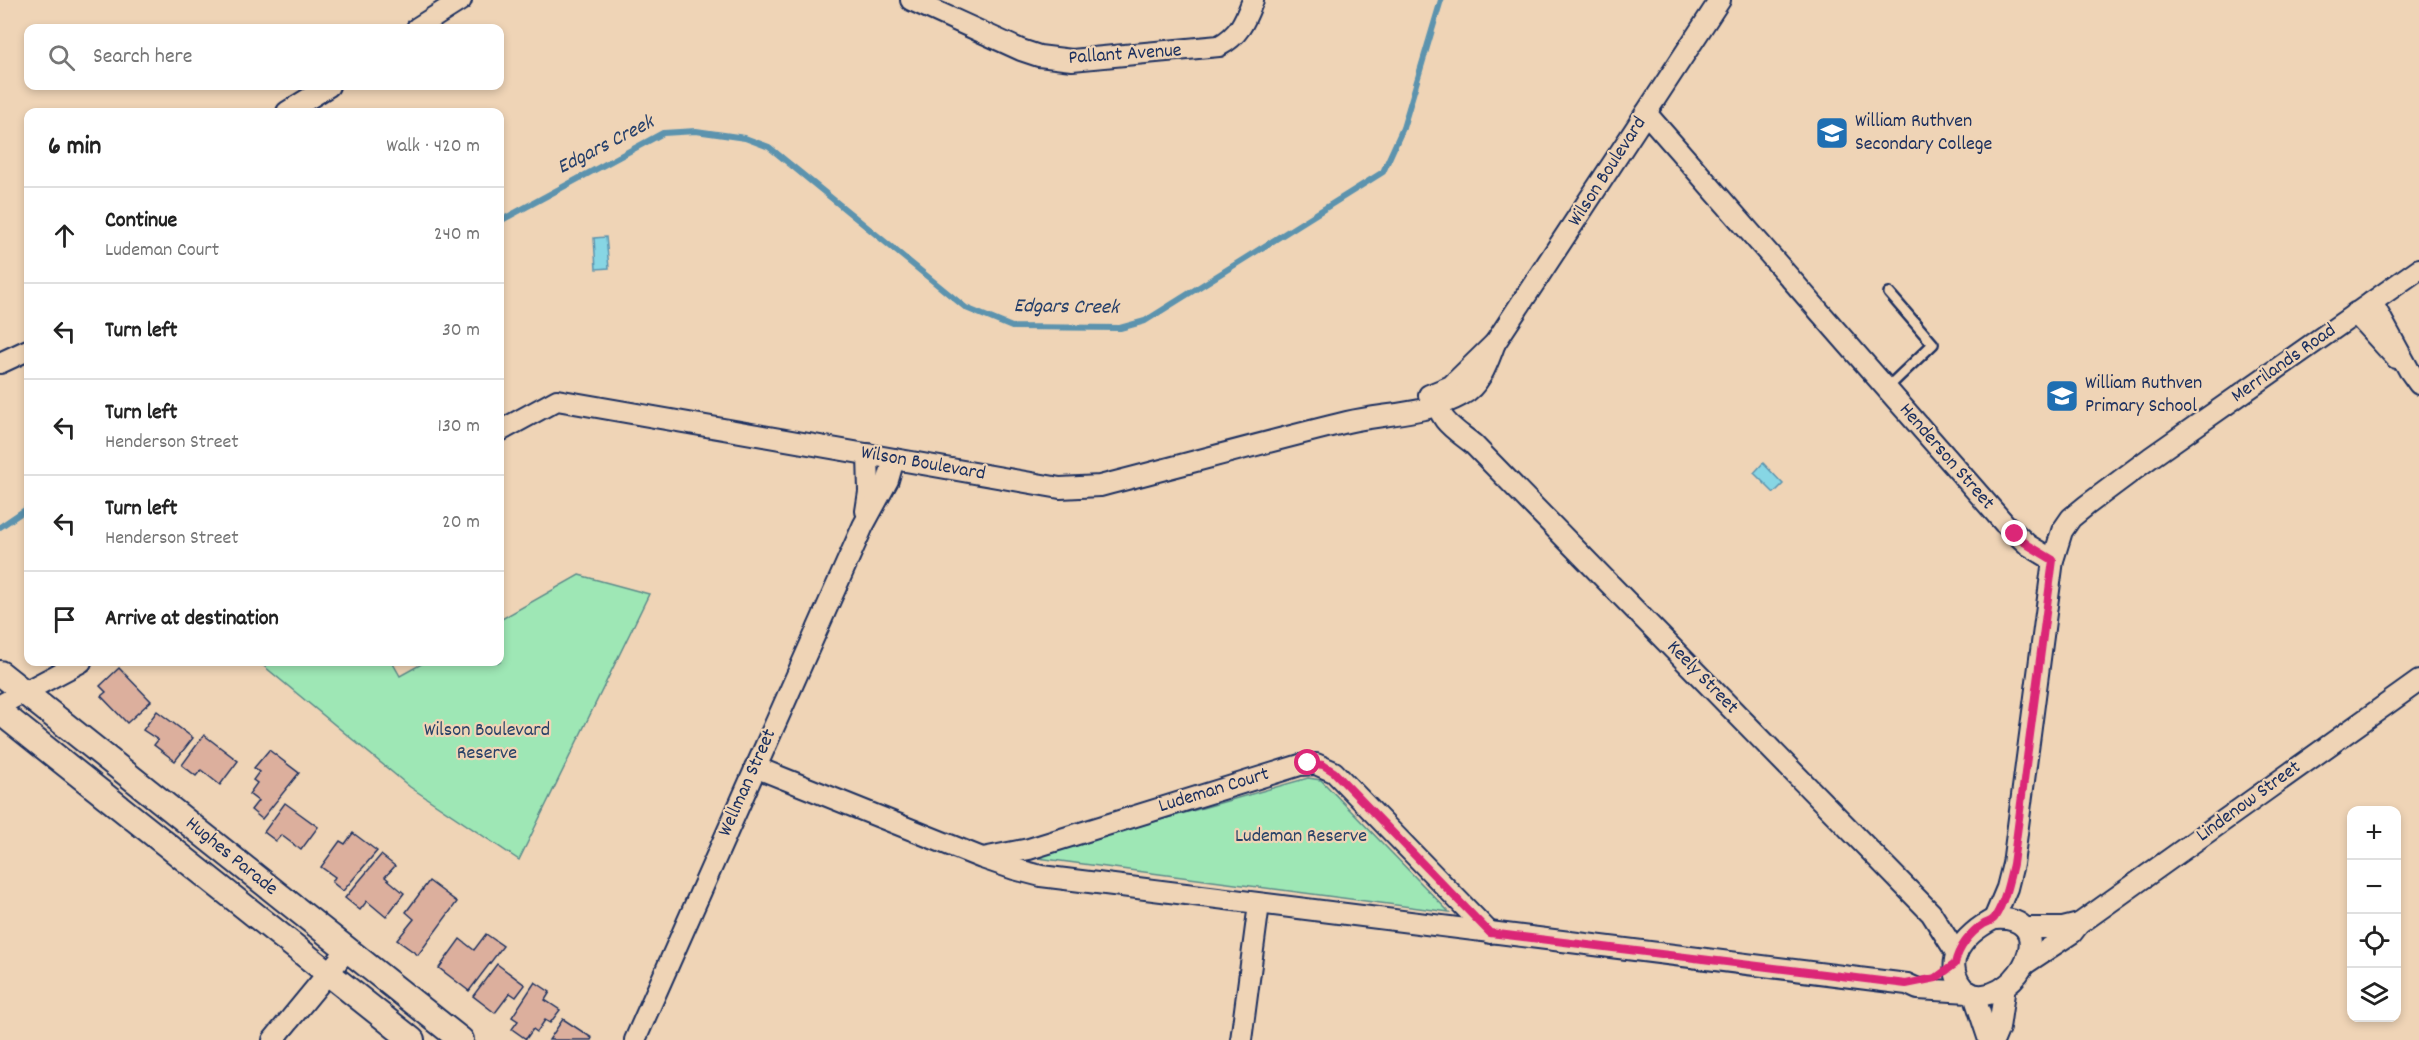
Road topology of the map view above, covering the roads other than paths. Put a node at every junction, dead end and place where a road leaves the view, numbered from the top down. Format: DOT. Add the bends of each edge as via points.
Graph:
graph roads {
  1 [pos="461,0"];
  2 [pos="911,0"];
  3 [pos="1253,0"];
  4 [pos="1720,0"];
  5 [pos="423,24"];
  6 [pos="323,90"];
  7 [pos="293,108"];
  8 [pos="1646,113"];
  9 [pos="2419,269"];
  10 [pos="1888,294"];
  11 [pos="2372,302"];
  12 [pos="2355,313"];
  13 [pos="24,352"];
  14 [pos="0,363"];
  15 [pos="2414,377"];
  16 [pos="1886,389"];
  17 [pos="1440,400"];
  18 [pos="504,429"];
  19 [pos="868,454"];
  20 [pos="894,459"];
  21 [pos="863,526"];
  22 [pos="2053,560"];
  23 [pos="73,666"];
  24 [pos="0,673"];
  25 [pos="2419,681"];
  26 [pos="24,692"];
  27 [pos="0,705"];
  28 [pos="0,712"];
  29 [pos="755,767"];
  30 [pos="982,858"];
  31 [pos="2013,864"];
  32 [pos="1259,904"];
  33 [pos="1931,913"];
  34 [pos="1987,924"];
  35 [pos="2079,924"];
  36 [pos="2024,927"];
  37 [pos="1490,933"];
  38 [pos="348,950"];
  39 [pos="1956,959"];
  40 [pos="2025,964"];
  41 [pos="328,974"];
  42 [pos="1906,984"];
  43 [pos="2005,986"];
  44 [pos="1971,993"];
  45 [pos="273,1040"];
  46 [pos="412,1040"];
  47 [pos="461,1040"];
  48 [pos="635,1040"];
  49 [pos="1241,1040"];
  50 [pos="1989,1040"];
  51 [pos="1994,1040"];
  1 -- 5 [label="street"];
  2 -- 3 [label="street, Pallant Avenue" via="1021,50 1072,60 1220,45 1241,28"];
  4 -- 8 [label="street, Wilson Boulevard"];
  6 -- 7 [label="street"];
  8 -- 16 [label="street, Henderson Street"];
  8 -- 17 [label="street, Wilson Boulevard" via="1495,343"];
  9 -- 11 [label="street, Merrilands Road"];
  10 -- 16 [label="lane" via="1933,344"];
  11 -- 12 [label="street, Merrilands Road"];
  11 -- 15 [label="street"];
  12 -- 15 [label="street"];
  12 -- 22 [label="street, Merrilands Road" via="2087,505 2062,531"];
  13 -- 14 [label="street"];
  16 -- 22 [label="street, Henderson Street" via="2004,523 2028,545"];
  17 -- 20 [label="street, Wilson Boulevard" via="1390,404 1350,422 1100,486 1060,488"];
  17 -- 33 [label="street, Keely Street" via="1445,422 1473,444"];
  18 -- 19 [label="street, Wilson Boulevard" via="557,400"];
  19 -- 20 [label="street, Wilson Boulevard"];
  19 -- 21 [label="street, Wellman Street" via="869,492"];
  20 -- 21 [label="street, Wellman Street" via="888,480"];
  21 -- 29 [label="street, Wellman Street"];
  22 -- 31 [label="street"];
  23 -- 26 [label="street"];
  24 -- 26 [label="street, Hughes Parade"];
  25 -- 35 [label="street, Lindenow Street"];
  26 -- 27 [label="street"];
  26 -- 38 [label="street, Hughes Parade"];
  28 -- 41 [label="street, Hughes Parade"];
  29 -- 30 [label="street"];
  29 -- 48 [label="street, Wellman Street"];
  30 -- 32 [label="street" via="1041,876"];
  30 -- 37 [label="street, Ludeman Court" via="1029,849 1300,765 1316,764 1334,772"];
  31 -- 34 [label="street" via="2007,888"];
  31 -- 36 [label="street" via="2014,888"];
  32 -- 37 [label="street"];
  32 -- 49 [label="street"];
  33 -- 34 [label="street, Keely Street" via="1955,925"];
  33 -- 39 [label="street, Keely Street"];
  34 -- 36 [label="street" via="2008,919"];
  34 -- 39 [label="street" via="1963,944"];
  35 -- 36 [label="street, Lindenow Street" via="2063,928"];
  35 -- 40 [label="street, Lindenow Street" via="2072,933"];
  36 -- 40 [label="street" via="2030,945"];
  37 -- 42 [label="street"];
  38 -- 41 [label="street"];
  38 -- 47 [label="street, Hughes Parade"];
  39 -- 42 [label="street" via="1936,978"];
  39 -- 44 [label="street" via="1957,978 1962,988"];
  40 -- 43 [label="street"];
  41 -- 45 [label="street"];
  41 -- 46 [label="street, Hughes Parade"];
  42 -- 44 [label="street" via="1918,990"];
  43 -- 44 [label="street" via="1994,992"];
  43 -- 51 [label="street"];
  44 -- 50 [label="street"];
}
